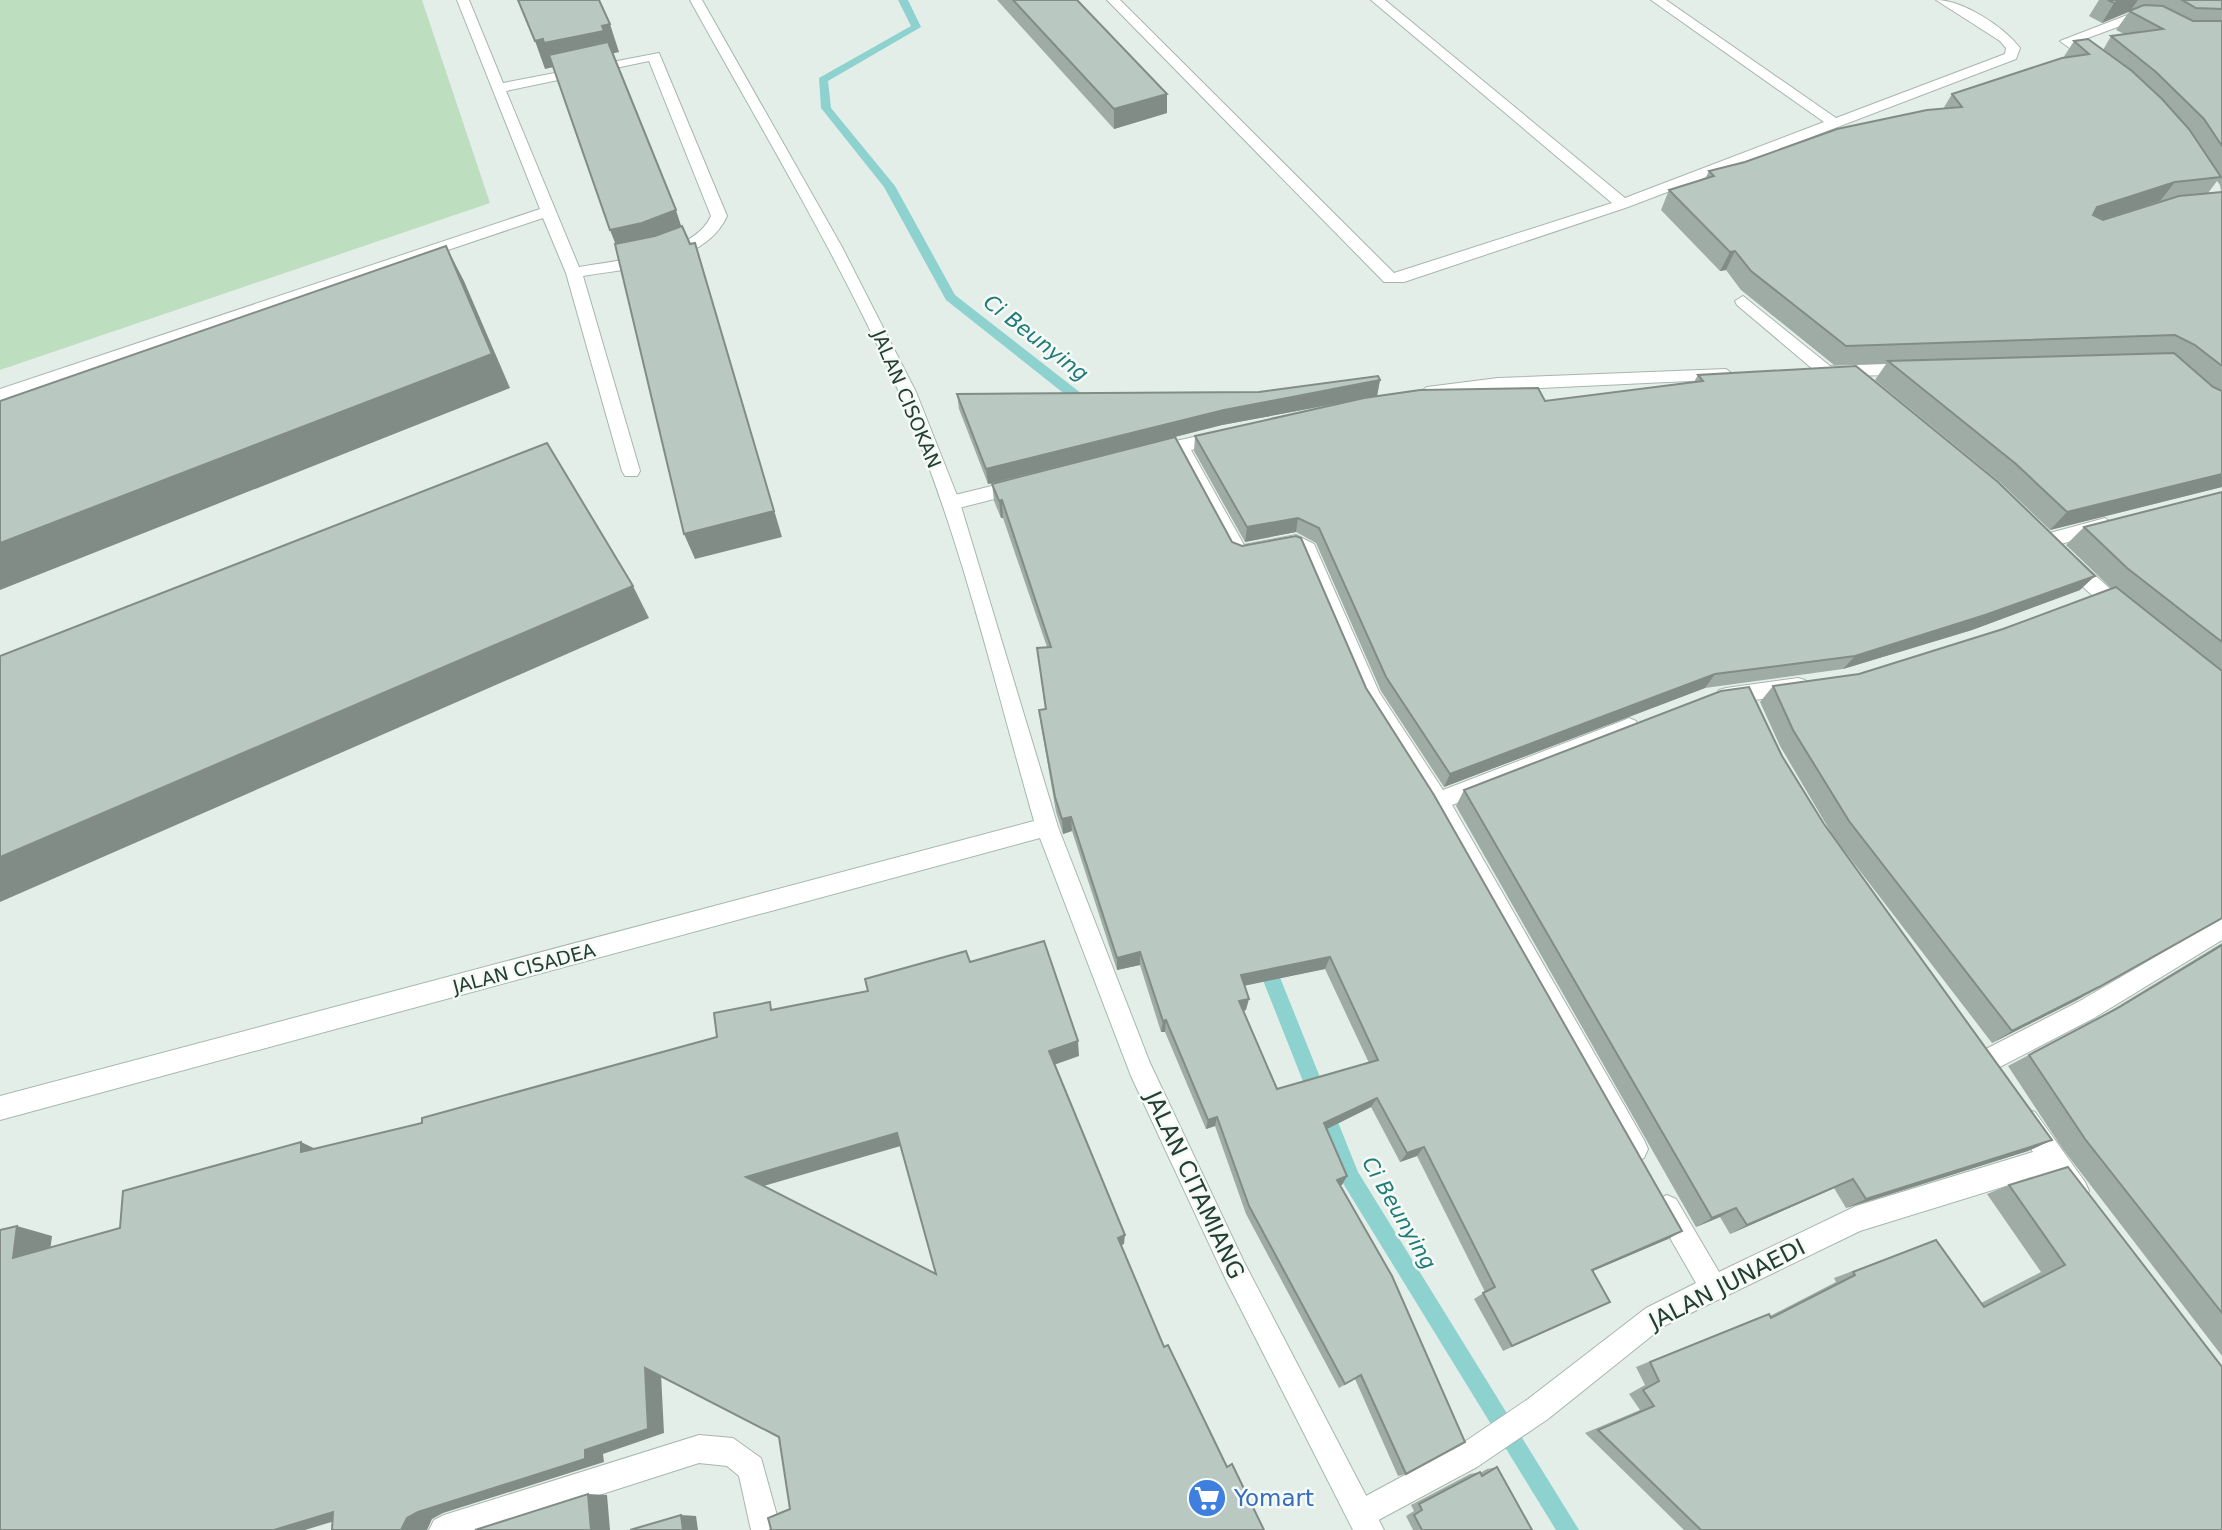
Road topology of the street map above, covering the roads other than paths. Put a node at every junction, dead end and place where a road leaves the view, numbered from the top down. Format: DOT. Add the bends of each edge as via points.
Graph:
graph roads {
  1 [pos="463,0"];
  2 [pos="696,0"];
  3 [pos="1113,0"];
  4 [pos="1377,0"];
  5 [pos="1657,0"];
  6 [pos="1942,0"];
  7 [pos="2142,0"];
  8 [pos="2107,71"];
  9 [pos="499,89"];
  10 [pos="1836,124"];
  11 [pos="1623,204"];
  12 [pos="548,211"];
  13 [pos="574,273"];
  14 [pos="1743,301"];
  15 [pos="1928,369"];
  16 [pos="1849,371"];
  17 [pos="1827,372"];
  18 [pos="1801,373"];
  19 [pos="1748,375"];
  20 [pos="1870,388"];
  21 [pos="0,395"];
  22 [pos="1404,395"];
  23 [pos="1233,434"];
  24 [pos="1175,447"];
  25 [pos="1134,457"];
  26 [pos="631,471"];
  27 [pos="1032,482"];
  28 [pos="951,503"];
  29 [pos="2120,521"];
  30 [pos="2100,593"];
  31 [pos="2076,602"];
  32 [pos="2141,626"];
  33 [pos="1819,683"];
  34 [pos="1743,694"];
  35 [pos="1706,698"];
  36 [pos="1752,716"];
  37 [pos="1643,721"];
  38 [pos="1438,800"];
  39 [pos="1047,827"];
  40 [pos="2222,928"];
  41 [pos="1971,1039"];
  42 [pos="1987,1061"];
  43 [pos="2001,1083"];
  44 [pos="2016,1105"];
  45 [pos="0,1108"];
  46 [pos="2051,1159"];
  47 [pos="2092,1212"];
  48 [pos="1714,1288"];
  49 [pos="1365,1522"];
  50 [pos="444,1530"];
  51 [pos="766,1530"];
  1 -- 9 [label="street"];
  2 -- 28 [label="street, JALAN CISOKAN" via="874,320"];
  3 -- 11 [label="street" via="1390,278"];
  4 -- 11 [label="street"];
  5 -- 10 [label="street"];
  6 -- 10 [label="street" via="2005,38 2013,48 2011,56"];
  7 -- 8 [label="street" via="2157,22 2130,18 2067,41"];
  9 -- 12 [label="street"];
  9 -- 13 [label="street" via="654,56 719,216 718,224 687,248"];
  10 -- 11 [label="street"];
  12 -- 13 [label="street"];
  12 -- 21 [label="street"];
  13 -- 26 [label="street"];
  14 -- 17 [label="street"];
  15 -- 16 [label="street"];
  16 -- 17 [label="street"];
  16 -- 20 [label="street"];
  17 -- 18 [label="street"];
  19 -- 22 [label="street" via="1498,384"];
  23 -- 24 [label="street"];
  24 -- 25 [label="street"];
  24 -- 38 [label="street" via="1239,553 1296,542 1307,549 1371,696"];
  27 -- 28 [label="street"];
  28 -- 39 [label="street, JALAN CISOKAN"];
  29 -- 30 [label="street" via="2041,537"];
  30 -- 31 [label="street"];
  30 -- 32 [label="street"];
  33 -- 34 [label="street"];
  34 -- 35 [label="street"];
  34 -- 36 [label="street"];
  37 -- 38 [label="street"];
  38 -- 48 [label="street"];
  39 -- 45 [label="street, JALAN CISADEA"];
  39 -- 49 [label="street, JALAN CITAMIANG" via="1140,1068 1235,1271"];
  40 -- 42 [label="street" via="2086,1010"];
  41 -- 42 [label="street"];
  42 -- 43 [label="street"];
  44 -- 46 [label="street"];
  46 -- 47 [label="street"];
  46 -- 48 [label="street, JALAN JUNAEDI" via="1856,1219"];
  48 -- 49 [label="street, JALAN JUNAEDI" via="1655,1317 1538,1409"];
  50 -- 51 [label="street" via="699,1449 733,1452 751,1468"];
}
